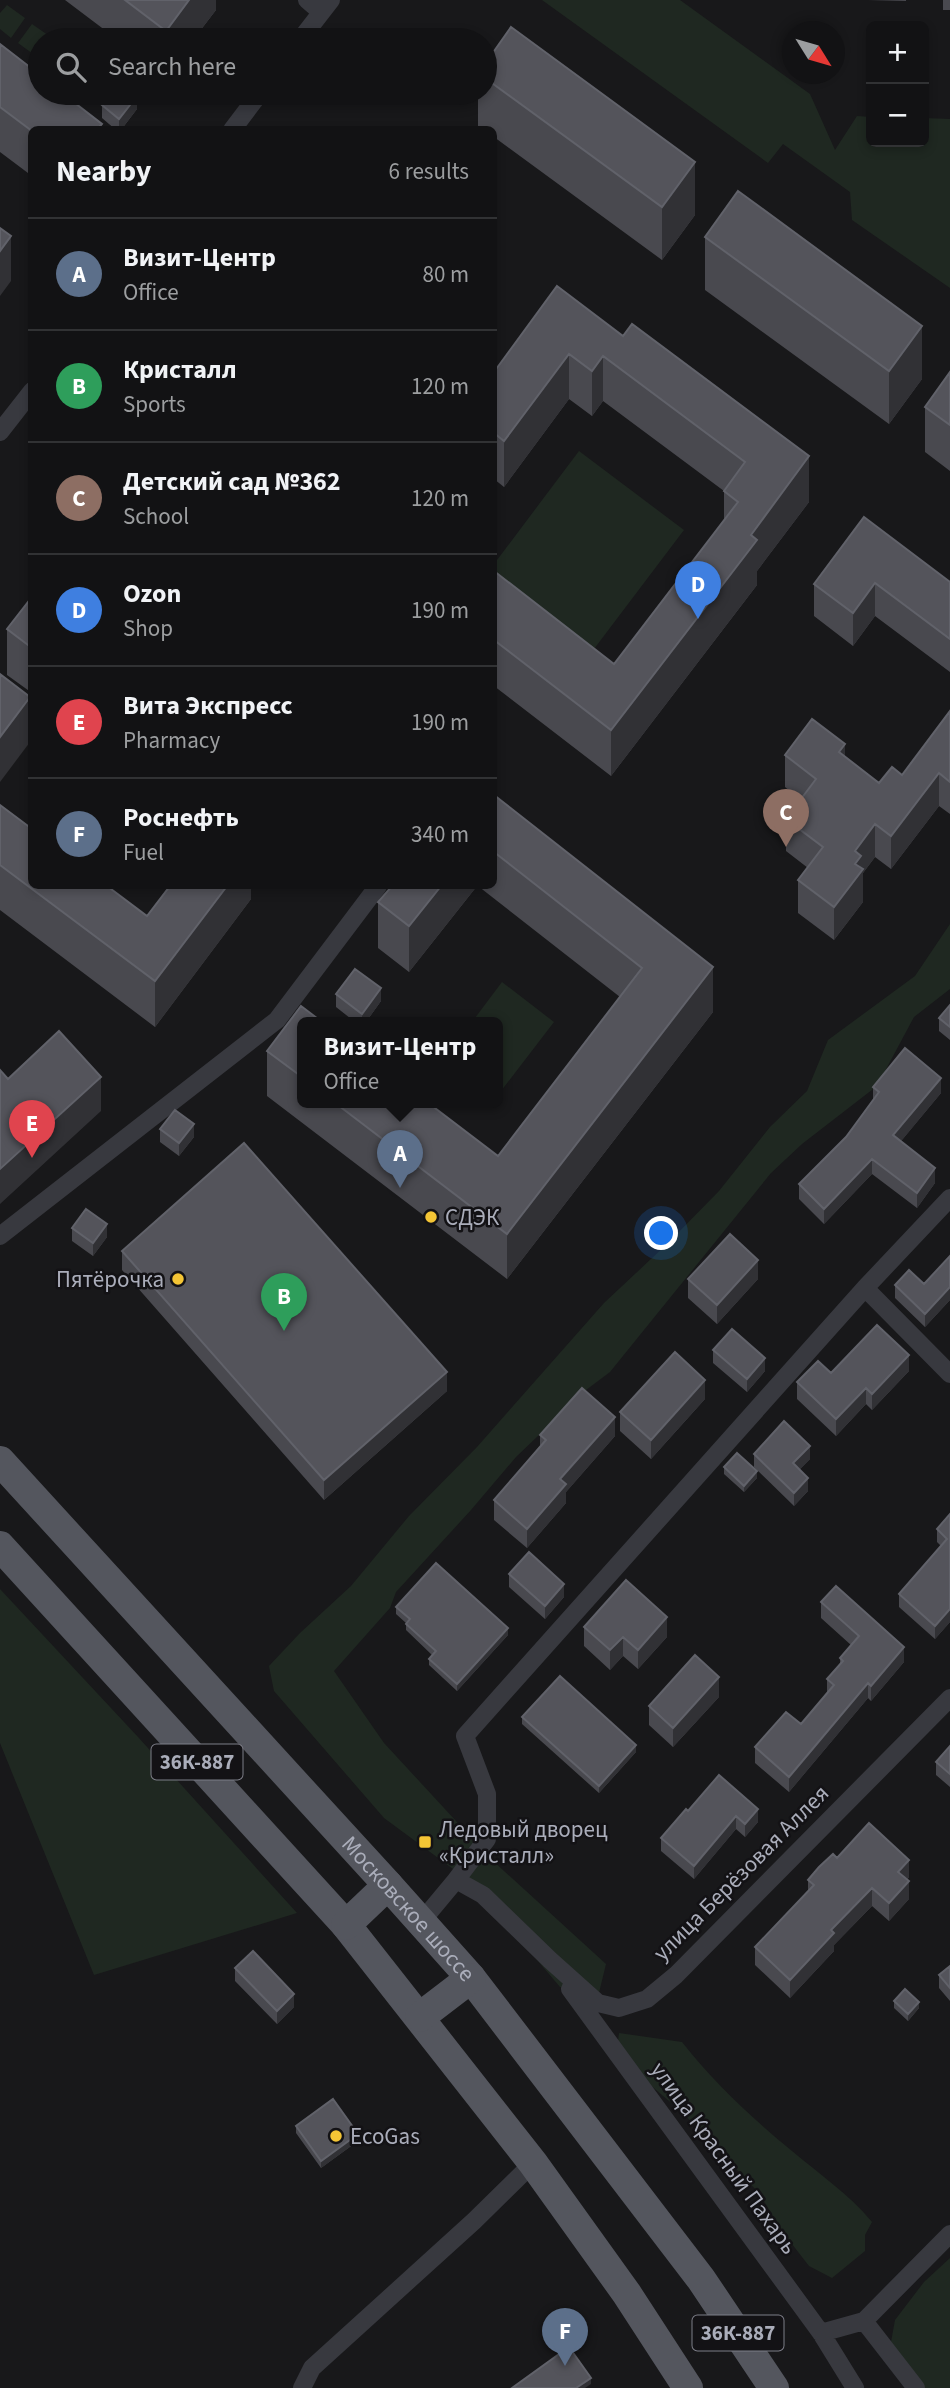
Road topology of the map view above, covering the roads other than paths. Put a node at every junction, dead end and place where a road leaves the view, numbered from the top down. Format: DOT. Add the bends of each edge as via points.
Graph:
graph roads {
  1 [pos="307,0"];
  2 [pos="326,6"];
  3 [pos="309,28"];
  4 [pos="251,105"];
  5 [pos="235,126"];
  6 [pos="28,396"];
  7 [pos="0,432"];
  8 [pos="376,889"];
  9 [pos="950,1198"];
  10 [pos="0,1236"];
  11 [pos="865,1289"];
  12 [pos="950,1374"];
  13 [pos="0,1461"];
  14 [pos="0,1546"];
  15 [pos="950,1698"];
  16 [pos="456,1881"];
  17 [pos="388,1885"];
  18 [pos="421,1922"];
  19 [pos="346,1925"];
  20 [pos="550,1960"];
  21 [pos="471,1978"];
  22 [pos="420,2017"];
  23 [pos="534,2163"];
  24 [pos="950,2234"];
  25 [pos="864,2321"];
  26 [pos="821,2333"];
  27 [pos="302,2388"];
  28 [pos="688,2388"];
  29 [pos="774,2388"];
  30 [pos="855,2388"];
  31 [pos="916,2388"];
  1 -- 2 [label="street"];
  2 -- 3 [label="street"];
  4 -- 5 [label="street"];
  6 -- 7 [label="street"];
  8 -- 10 [label="street" via="276,1020"];
  9 -- 11 [label="street"];
  11 -- 12 [label="street"];
  11 -- 16 [label="street" via="465,1736 487,1794 486,1839"];
  13 -- 17 [label="main road, Московское шоссе / 36К-887"];
  14 -- 19 [label="main road, 36К-887"];
  15 -- 20 [label="street, улица Берёзовая Аллея" via="647,1999 619,2008 598,2003"];
  16 -- 18 [label="street"];
  16 -- 20 [label="street" via="483,1895"];
  17 -- 18 [label="main road, Московское шоссе / 36К-887"];
  17 -- 19 [label="main road"];
  18 -- 21 [label="main road, Московское шоссе / 36К-887"];
  19 -- 22 [label="main road, 36К-887"];
  20 -- 26 [label="street, улица Красный Пахарь"];
  21 -- 22 [label="main road"];
  21 -- 29 [label="main road, Московское шоссе / 36К-887" via="701,2279"];
  22 -- 23 [label="main road, 36К-887"];
  23 -- 27 [label="street" via="312,2368"];
  23 -- 28 [label="main road, 36К-887"];
  24 -- 25 [label="street"];
  25 -- 26 [label="street"];
  25 -- 31 [label="street"];
  26 -- 30 [label="street, улица Красный Пахарь"];
}
